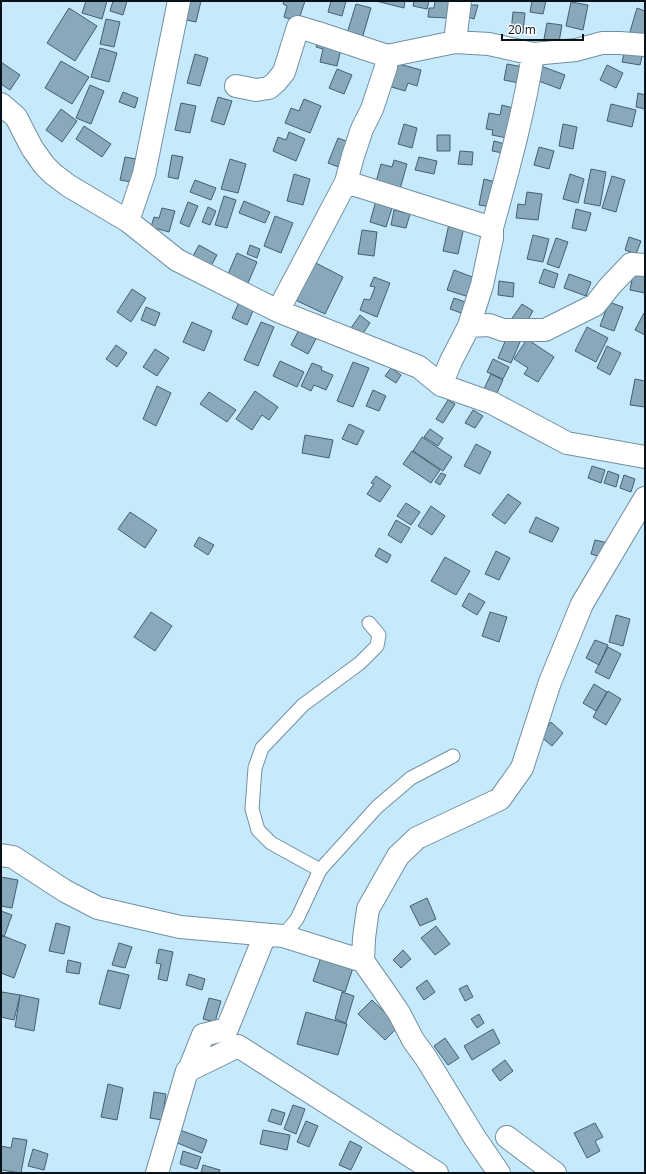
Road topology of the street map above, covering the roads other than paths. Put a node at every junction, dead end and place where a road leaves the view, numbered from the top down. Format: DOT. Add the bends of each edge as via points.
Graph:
graph roads {
  1 [pos="179,1"];
  2 [pos="460,1"];
  3 [pos="455,42"];
  4 [pos="645,45"];
  5 [pos="533,54"];
  6 [pos="387,56"];
  7 [pos="236,86"];
  8 [pos="1,104"];
  9 [pos="346,182"];
  10 [pos="128,221"];
  11 [pos="492,228"];
  12 [pos="645,265"];
  13 [pos="278,311"];
  14 [pos="469,326"];
  15 [pos="441,385"];
  16 [pos="645,457"];
  17 [pos="645,498"];
  18 [pos="369,623"];
  19 [pos="453,756"];
  20 [pos="5,852"];
  21 [pos="320,870"];
  22 [pos="274,935"];
  23 [pos="363,961"];
  24 [pos="189,1070"];
  25 [pos="507,1137"];
  26 [pos="157,1173"];
  27 [pos="437,1173"];
  28 [pos="499,1173"];
  29 [pos="554,1173"];
  1 -- 10 [label="street" via="144,174"];
  2 -- 3 [label="street"];
  3 -- 5 [label="street" via="489,44"];
  3 -- 6 [label="street"];
  4 -- 5 [label="street" via="602,43 576,50"];
  5 -- 11 [label="street" via="522,115"];
  6 -- 7 [label="street" via="298,27 284,72 276,82 268,88 256,90"];
  6 -- 9 [label="street" via="386,67 372,109 362,129"];
  8 -- 10 [label="street" via="16,117 32,148 53,174"];
  9 -- 11 [label="street"];
  9 -- 13 [label="street"];
  10 -- 13 [label="street" via="177,260"];
  11 -- 14 [label="street" via="482,285"];
  12 -- 14 [label="street" via="631,264 595,305 545,330 504,330 489,325"];
  13 -- 15 [label="street" via="419,367"];
  14 -- 15 [label="street"];
  15 -- 16 [label="street" via="492,403 566,443"];
  17 -- 23 [label="street" via="582,604 550,682 522,768 500,800 417,838 398,856 368,909"];
  18 -- 21 [label="lane" via="379,635 377,646 360,663 303,705 262,748 255,768 252,809 258,830 271,843"];
  19 -- 21 [label="lane" via="411,778 377,807"];
  20 -- 22 [label="street" via="98,908 180,927"];
  21 -- 22 [label="lane" via="297,919"];
  22 -- 23 [label="street"];
  22 -- 24 [label="street" via="227,1029 203,1035"];
  23 -- 28 [label="street" via="399,1013 413,1040"];
  24 -- 26 [label="street"];
  24 -- 27 [label="street" via="238,1046"];
  25 -- 29 [label="street"];
}
